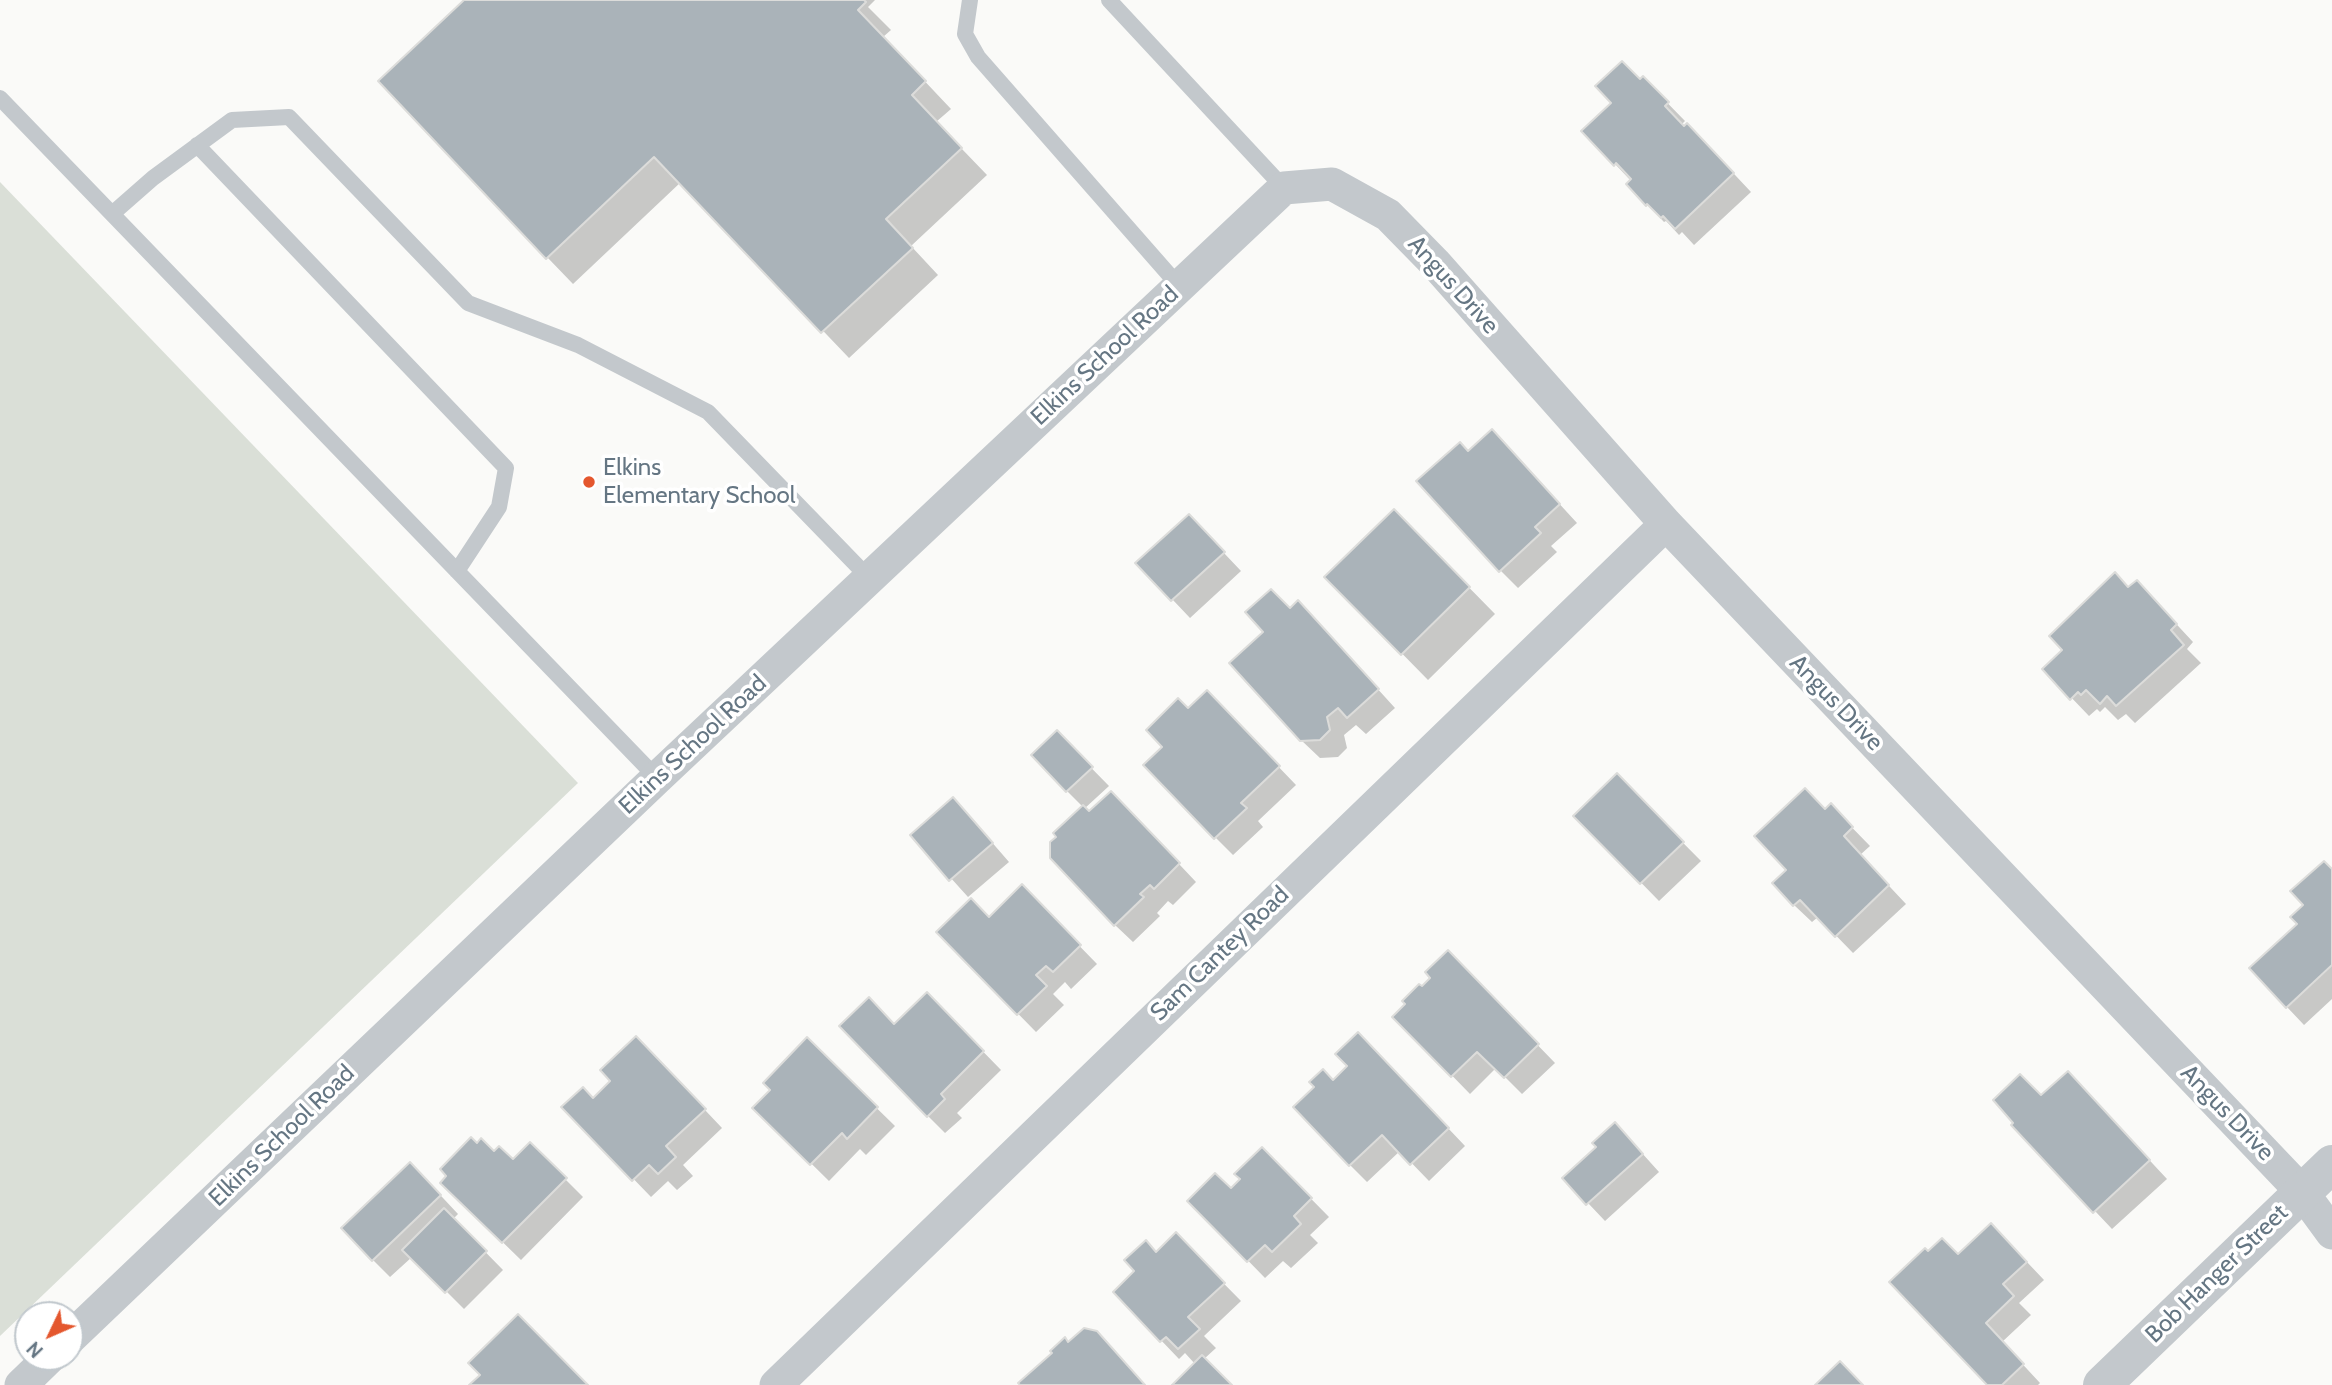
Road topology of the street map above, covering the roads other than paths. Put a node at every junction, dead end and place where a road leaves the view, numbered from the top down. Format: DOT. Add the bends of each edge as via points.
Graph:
graph roads {
  1 [pos="970,0"];
  2 [pos="1109,0"];
  3 [pos="0,98"];
  4 [pos="197,145"];
  5 [pos="1284,188"];
  6 [pos="112,214"];
  7 [pos="1179,286"];
  8 [pos="1665,524"];
  9 [pos="457,571"];
  10 [pos="869,578"];
  11 [pos="657,778"];
  12 [pos="2332,1164"];
  13 [pos="2302,1192"];
  14 [pos="2332,1233"];
  15 [pos="84,1325"];
  16 [pos="36,1371"];
  17 [pos="21,1385"];
  18 [pos="776,1385"];
  19 [pos="2102,1385"];
  1 -- 7 [label="lane" via="965,34 978,57"];
  2 -- 5 [label="lane"];
  3 -- 6 [label="lane"];
  4 -- 6 [label="lane"];
  4 -- 9 [label="lane" via="506,468 499,507"];
  4 -- 10 [label="lane" via="232,120 289,117 468,303 578,345 708,412"];
  5 -- 7 [label="street, Elkins School Road"];
  5 -- 8 [label="street, Angus Drive" via="1332,184 1388,215"];
  6 -- 9 [label="lane"];
  7 -- 10 [label="street, Elkins School Road"];
  8 -- 13 [label="street, Angus Drive"];
  8 -- 18 [label="street, Sam Cantey Road"];
  9 -- 11 [label="lane"];
  10 -- 11 [label="street, Elkins School Road"];
  11 -- 15 [label="street, Elkins School Road"];
  12 -- 13 [label="street, Bob Hanger Street"];
  13 -- 14 [label="street, Angus Drive"];
  13 -- 19 [label="street, Bob Hanger Street"];
  16 -- 17 [label="street"];
}
